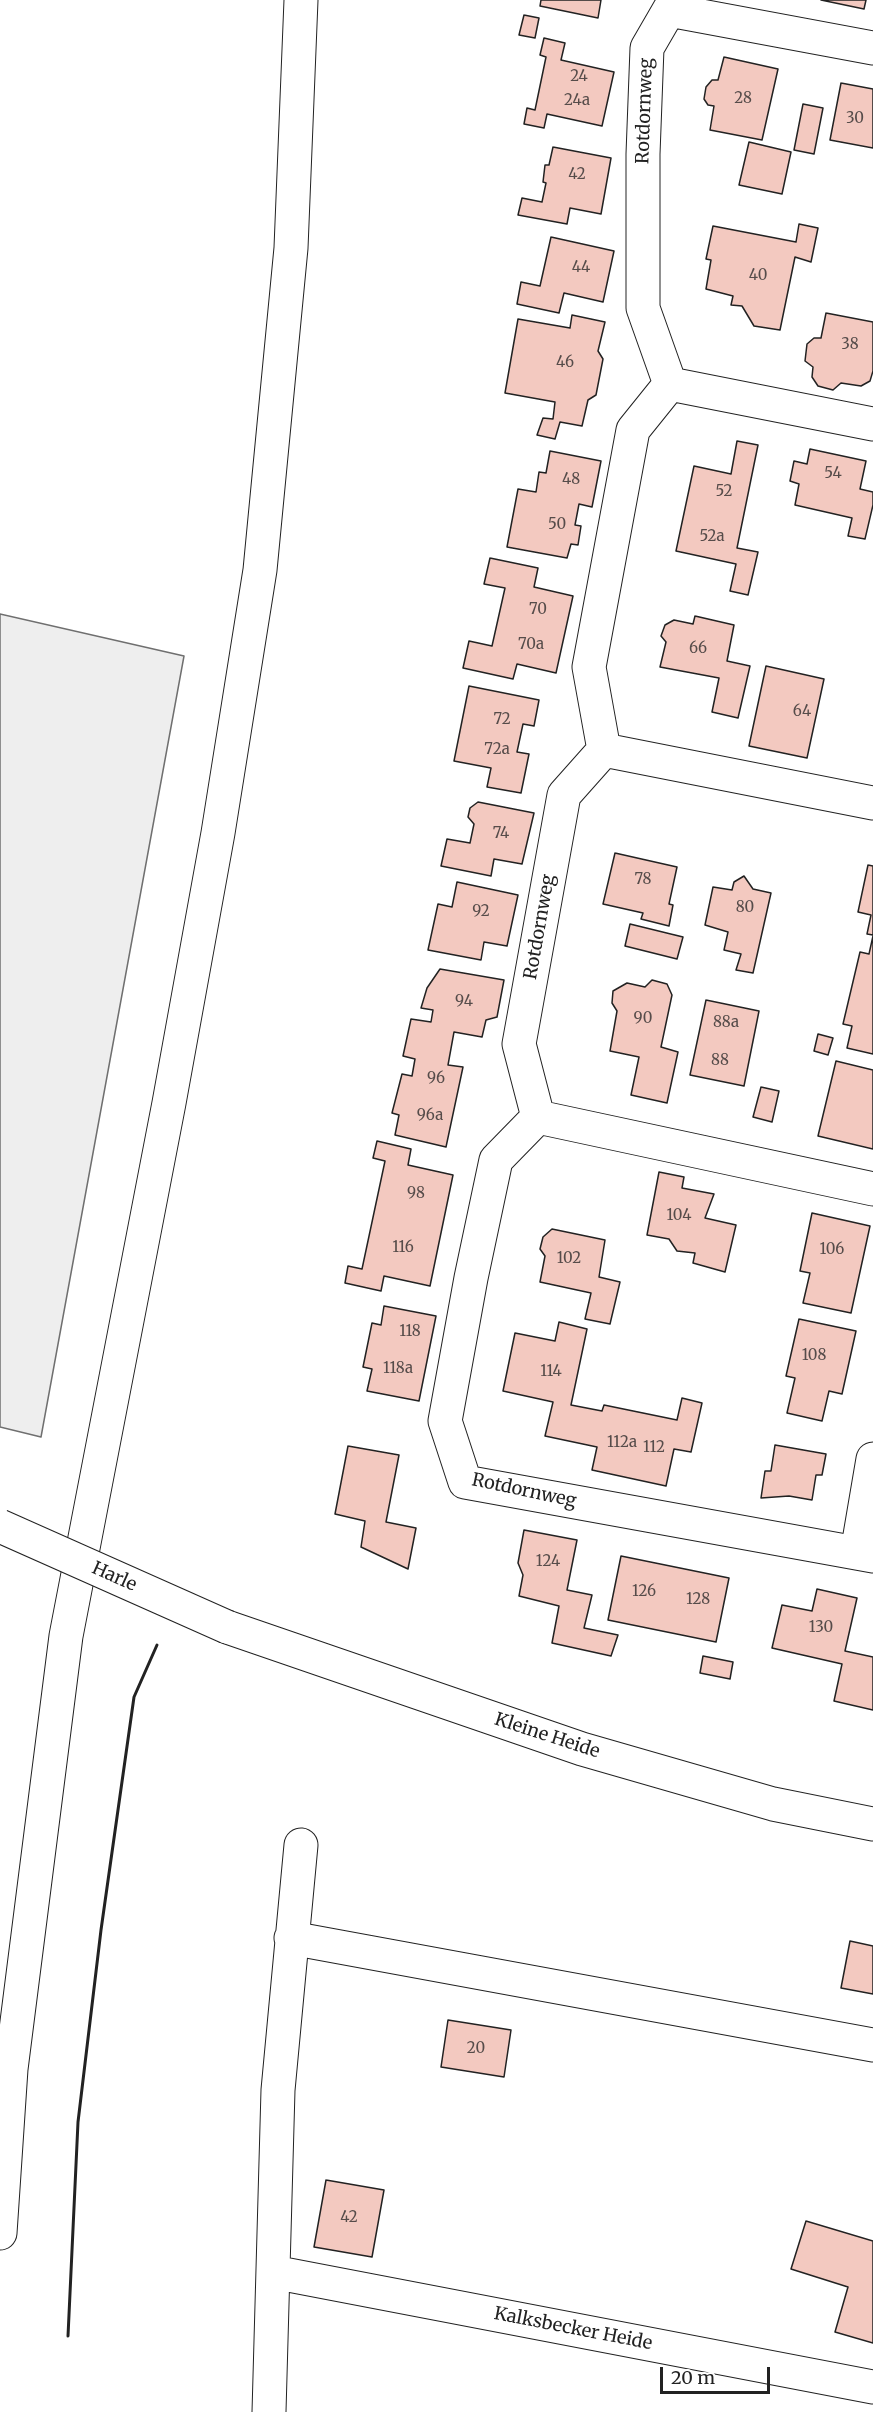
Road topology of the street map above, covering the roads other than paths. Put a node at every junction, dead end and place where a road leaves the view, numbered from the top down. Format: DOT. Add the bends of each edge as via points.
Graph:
graph roads {
  1 [pos="301,0"];
  2 [pos="668,5"];
  3 [pos="873,48"];
  4 [pos="670,384"];
  5 [pos="873,424"];
  6 [pos="603,750"];
  7 [pos="873,803"];
  8 [pos="538,1117"];
  9 [pos="873,1189"];
  10 [pos="873,1459"];
  11 [pos="0,1526"];
  12 [pos="865,1554"];
  13 [pos="227,1627"];
  14 [pos="873,1824"];
  15 [pos="301,1845"];
  16 [pos="291,1938"];
  17 [pos="873,2045"];
  18 [pos="0,2234"];
  19 [pos="273,2272"];
  20 [pos="873,2387"];
  21 [pos="269,2412"];
  1 -- 18 [label="street" via="291,248 260,570 218,834 66,1636 10,2069"];
  2 -- 3 [label="street, Rotdornweg"];
  2 -- 4 [label="street, Rotdornweg" via="647,48 643,308"];
  4 -- 5 [label="street"];
  4 -- 6 [label="street" via="633,430 595,633 589,667"];
  6 -- 7 [label="street"];
  6 -- 8 [label="street, Rotdornweg" via="564,795 544,900 519,1044"];
  8 -- 9 [label="street"];
  8 -- 12 [label="street, Rotdornweg" via="496,1160 471,1278 445,1421 465,1482"];
  10 -- 12 [label="street, Rotdornweg"];
  11 -- 13 [label="street, Harle, bridge"];
  13 -- 14 [label="street, Kleine Heide" via="582,1749 773,1804"];
  15 -- 16 [label="street"];
  16 -- 17 [label="street"];
  16 -- 19 [label="street" via="278,2090"];
  19 -- 20 [label="street, Kalksbecker Heide"];
  19 -- 21 [label="street"];
}
